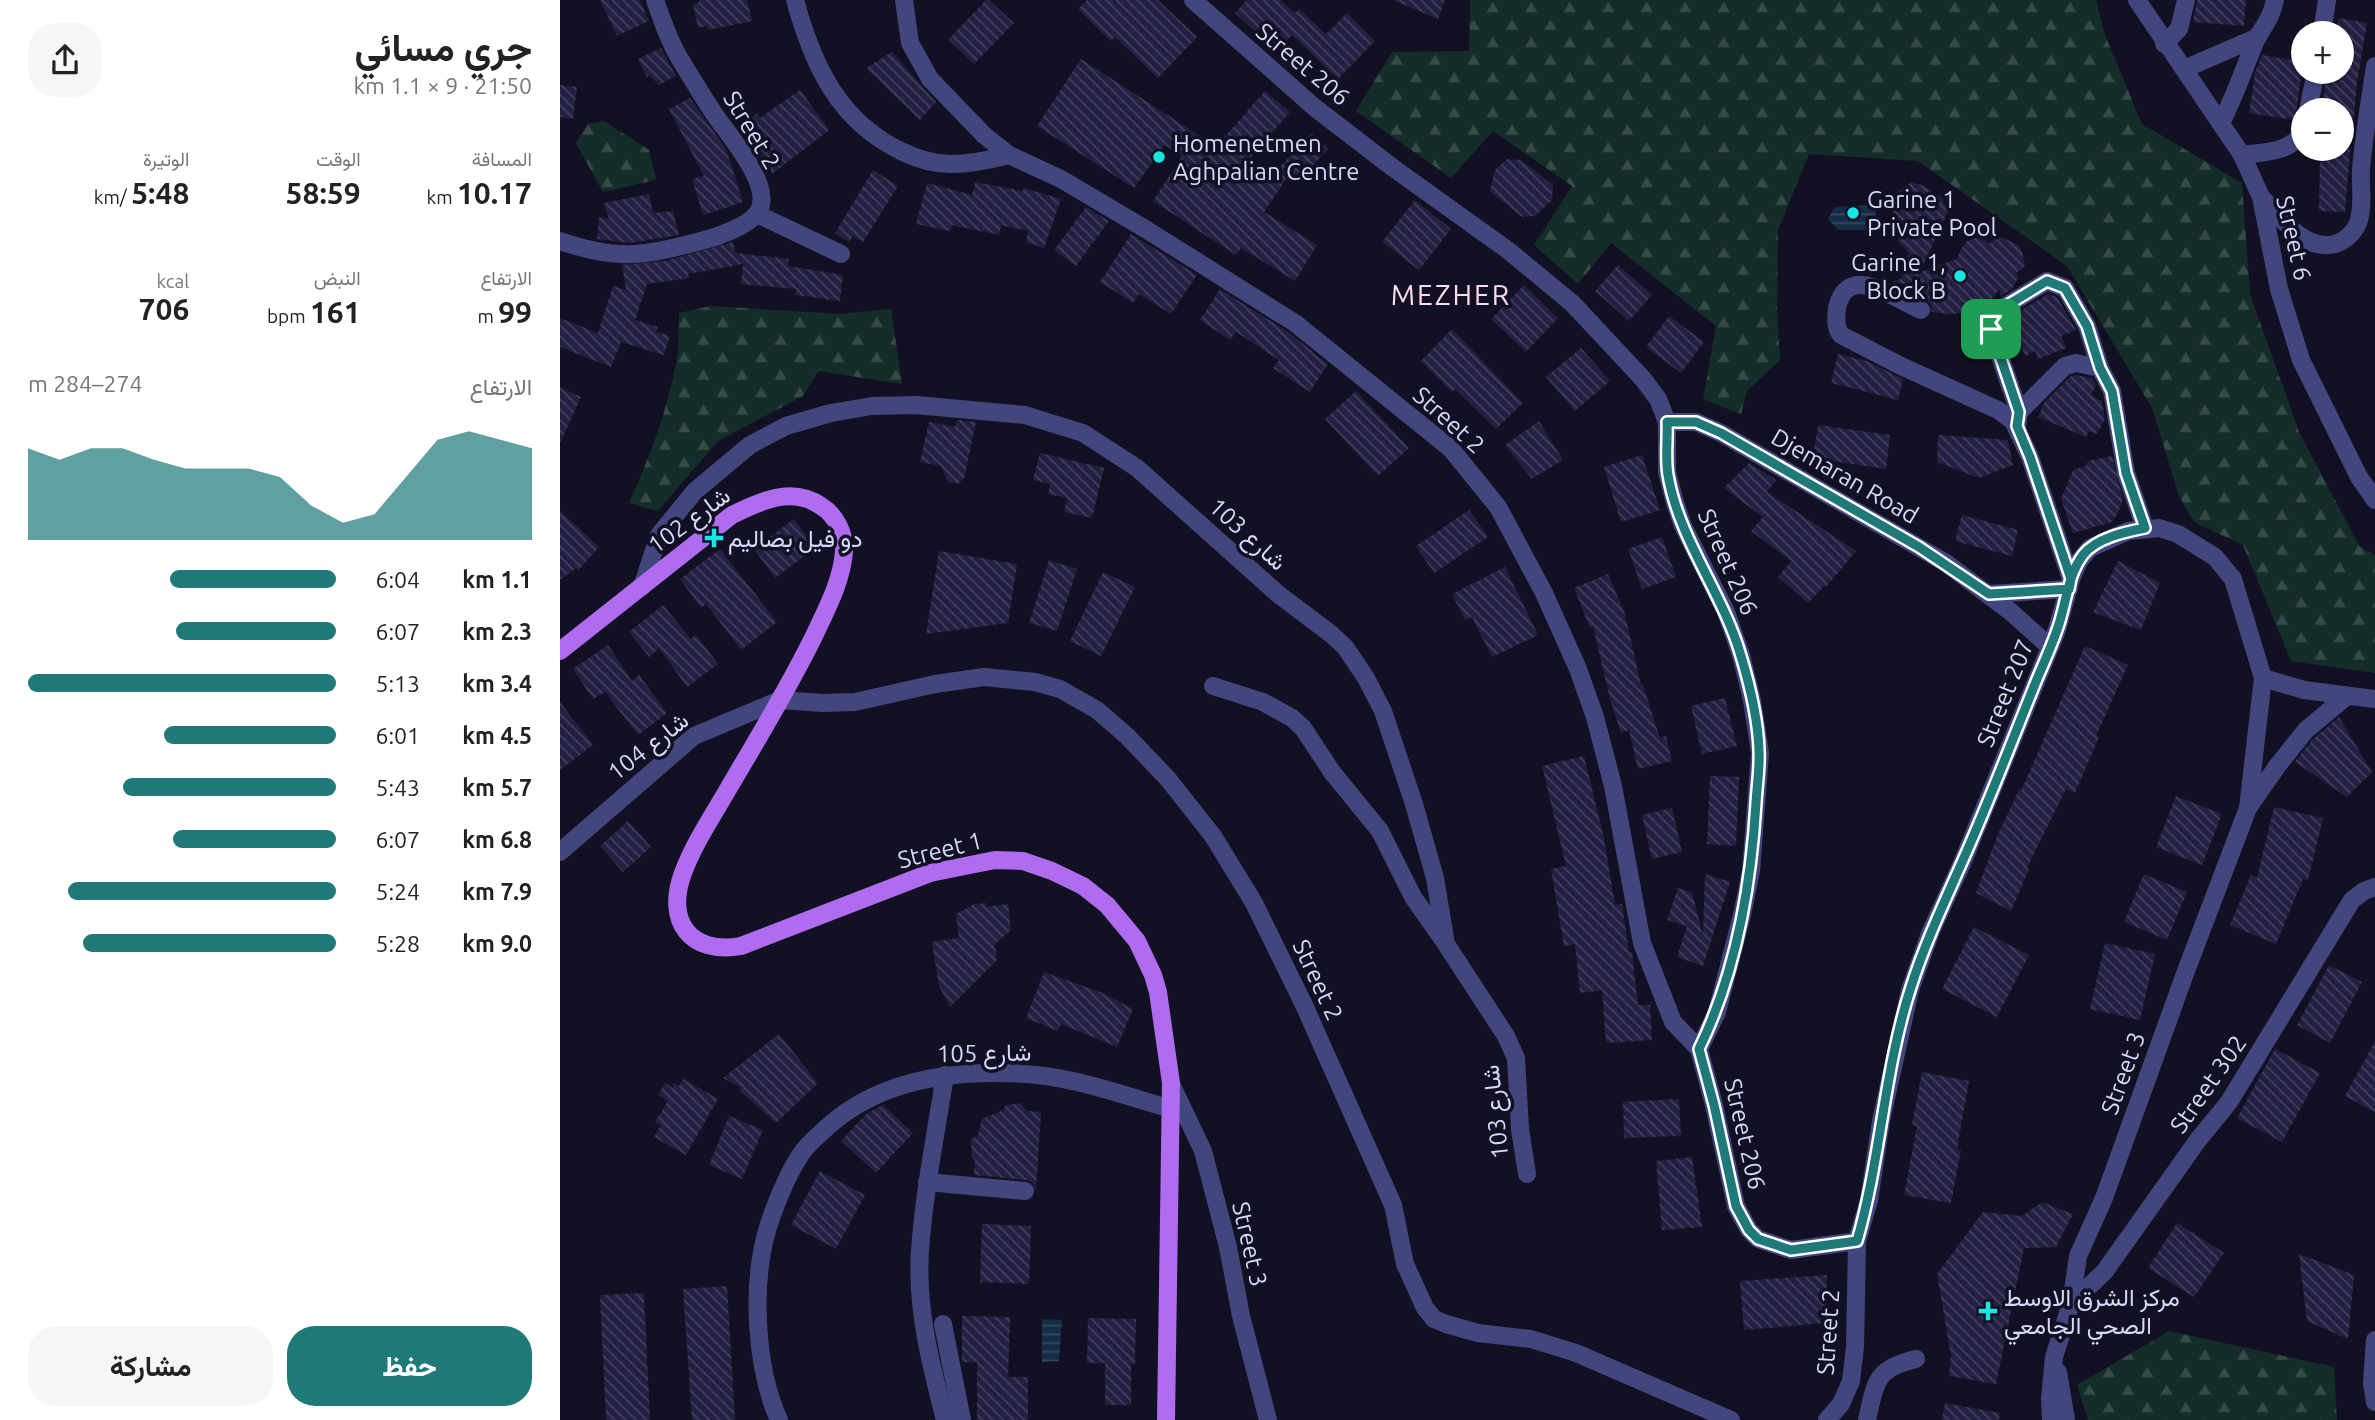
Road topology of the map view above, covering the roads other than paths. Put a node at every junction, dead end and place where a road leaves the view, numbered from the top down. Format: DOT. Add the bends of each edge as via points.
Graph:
graph roads {
  1 [pos="655,0"];
  2 [pos="795,0"];
  3 [pos="904,0"];
  4 [pos="1193,0"];
  5 [pos="2137,0"];
  6 [pos="2186,0"];
  7 [pos="2275,0"];
  8 [pos="2327,0"];
  9 [pos="2324,21"];
  10 [pos="2258,37"];
  11 [pos="2164,44"];
  12 [pos="2375,66"];
  13 [pos="2184,69"];
  14 [pos="2221,123"];
  15 [pos="2291,144"];
  16 [pos="1009,155"];
  17 [pos="2242,155"];
  18 [pos="2262,197"];
  19 [pos="757,214"];
  20 [pos="560,241"];
  21 [pos="841,254"];
  22 [pos="1921,310"];
  23 [pos="2100,368"];
  24 [pos="2018,419"];
  25 [pos="1667,422"];
  26 [pos="2375,500"];
  27 [pos="2145,528"];
  28 [pos="2070,584"];
  29 [pos="642,587"];
  30 [pos="1989,594"];
  31 [pos="2050,647"];
  32 [pos="560,651"];
  33 [pos="2263,678"];
  34 [pos="1213,686"];
  35 [pos="2347,696"];
  36 [pos="2375,699"];
  37 [pos="780,700"];
  38 [pos="2248,808"];
  39 [pos="560,852"];
  40 [pos="2375,887"];
  41 [pos="1446,944"];
  42 [pos="1699,1049"];
  43 [pos="945,1075"];
  44 [pos="1171,1083"];
  45 [pos="1171,1109"];
  46 [pos="1527,1174"];
  47 [pos="928,1182"];
  48 [pos="1025,1191"];
  49 [pos="1857,1241"];
  50 [pos="2071,1304"];
  51 [pos="943,1324"];
  52 [pos="2375,1340"];
  53 [pos="2054,1357"];
  54 [pos="1916,1359"];
  55 [pos="2375,1402"];
  56 [pos="779,1420"];
  57 [pos="945,1420"];
  58 [pos="962,1420"];
  59 [pos="1166,1420"];
  60 [pos="1268,1420"];
  61 [pos="1731,1420"];
  62 [pos="1827,1420"];
  63 [pos="1867,1420"];
  64 [pos="2051,1420"];
  65 [pos="2066,1420"];
  1 -- 19 [label="street, Street 2" via="678,55 746,158 760,194"];
  2 -- 16 [label="street" via="811,47 839,102 884,143 922,161 949,164"];
  3 -- 16 [label="street" via="910,43 929,79"];
  4 -- 25 [label="street, Street 206" via="1314,107 1573,304 1643,379"];
  5 -- 11 [label="street, Street 6"];
  6 -- 11 [label="street" via="2179,29"];
  7 -- 10 [label="street"];
  8 -- 9 [label="street"];
  10 -- 13 [label="street"];
  10 -- 14 [label="street"];
  11 -- 13 [label="street, Street 6"];
  12 -- 18 [label="street" via="2358,222 2351,234 2339,243 2311,243"];
  13 -- 14 [label="street, Street 6"];
  14 -- 17 [label="street, Street 6"];
  15 -- 17 [label="street"];
  16 -- 42 [label="street, Street 2" via="1061,179 1295,323 1451,449 1498,507 1578,669 1613,786 1642,943 1673,1022"];
  17 -- 18 [label="street, Street 6"];
  18 -- 26 [label="street, Street 6" via="2279,289 2301,360"];
  19 -- 20 [label="street" via="716,237 642,254 613,255"];
  19 -- 21 [label="street"];
  22 -- 24 [label="street" via="1877,289 1852,285 1839,302 1837,327 1841,335 1901,366"];
  23 -- 24 [label="street" via="2076,363 2065,366"];
  23 -- 24 [label="street" via="2087,326 2065,288 2047,281 2036,286 1991,315"];
  23 -- 27 [label="street" via="2112,391 2126,473"];
  24 -- 28 [label="street"];
  25 -- 30 [label="street, Djemaran Road" via="1696,422 1732,439 1919,547"];
  25 -- 42 [label="street, Street 206" via="1667,472 1675,503 1741,655 1760,753 1751,871 1717,1012"];
  27 -- 28 [label="street, Street 207" via="2090,548"];
  27 -- 33 [label="street, Street 207" via="2178,534 2221,563 2232,579"];
  28 -- 30 [label="street"];
  28 -- 31 [label="street, Street 207"];
  29 -- 32 [label="main road, شارع 102"];
  29 -- 37 [label="main road, شارع 102" via="732,515 758,502 796,496 830,512 844,546 840,571 830,603"];
  29 -- 41 [label="street, شارع 103" via="659,535 695,491 750,445 786,426 872,406 916,405 1025,415 1083,433 1137,468 1278,594 1331,634 1357,662 1383,712 1414,804 1435,878"];
  30 -- 31 [label="street, Djemaran Road"];
  31 -- 49 [label="street, Street 207" via="1930,931 1910,990"];
  33 -- 35 [label="street"];
  33 -- 38 [label="street, Street 207"];
  34 -- 41 [label="street" via="1263,702 1303,728 1380,831 1413,897"];
  35 -- 36 [label="street"];
  35 -- 38 [label="street" via="2306,730"];
  37 -- 39 [label="street, شارع 104" via="694,736"];
  37 -- 44 [label="main road, Street 1" via="701,834 682,876 676,906 681,926 695,941 741,946 930,873 995,860 1023,861 1083,886 1107,905 1137,941 1158,992"];
  37 -- 61 [label="street, Street 2" via="855,702 984,677 1035,681 1097,710 1168,779 1213,836 1254,903 1393,1205 1405,1264 1424,1308 1446,1324 1531,1339 1576,1353"];
  38 -- 50 [label="street, Street 3" via="2104,1198 2078,1256"];
  40 -- 50 [label="street, Street 302" via="2352,900 2229,1102 2105,1271"];
  41 -- 46 [label="street, شارع 103" via="1513,1048"];
  42 -- 49 [label="street, Street 206" via="1736,1206 1749,1230 1758,1239 1791,1250"];
  43 -- 45 [label="street, شارع 105" via="1037,1076"];
  43 -- 47 [label="street"];
  43 -- 56 [label="street, شارع 105" via="864,1099 841,1114 802,1153 790,1174 763,1243 757,1319 772,1405"];
  44 -- 45 [label="main road, Street 1"];
  44 -- 60 [label="street, Street 3" via="1203,1151"];
  45 -- 59 [label="main road, Street 1"];
  47 -- 48 [label="street"];
  47 -- 57 [label="street" via="920,1252 923,1316"];
  49 -- 62 [label="street, Street 2" via="1851,1381"];
  50 -- 53 [label="street, Street 3"];
  51 -- 58 [label="street"];
  52 -- 55 [label="street"];
  53 -- 64 [label="street, Street 3"];
  53 -- 65 [label="street"];
  54 -- 63 [label="street" via="1896,1364 1877,1378"];
}
